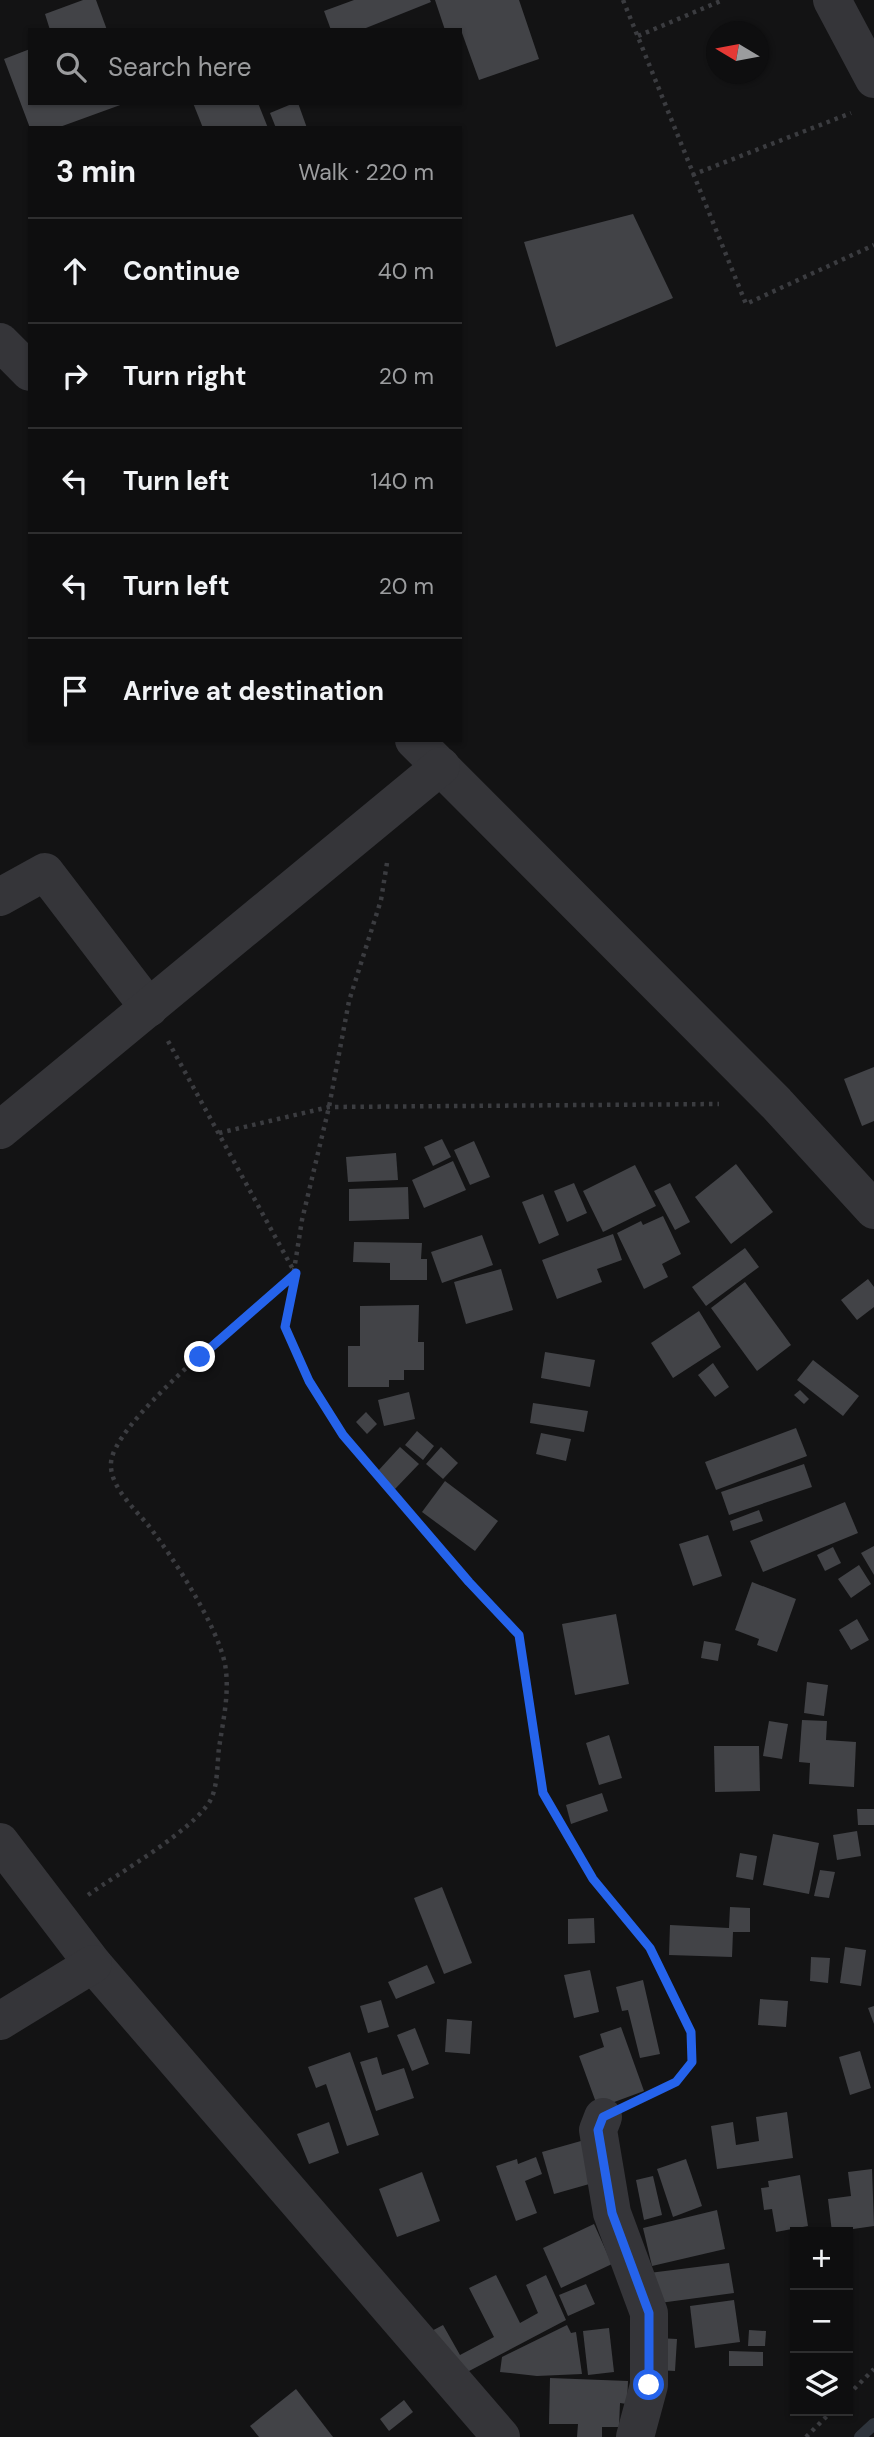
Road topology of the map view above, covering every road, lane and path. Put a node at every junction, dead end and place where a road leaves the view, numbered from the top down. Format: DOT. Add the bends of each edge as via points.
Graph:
graph roads {
  1 [pos="623,0"];
  2 [pos="723,0"];
  3 [pos="832,0"];
  4 [pos="638,36"];
  5 [pos="867,94"];
  6 [pos="692,175"];
  7 [pos="874,245"];
  8 [pos="0,342"];
  9 [pos="28,370"];
  10 [pos="428,753"];
  11 [pos="397,803"];
  12 [pos="0,897"];
  13 [pos="149,1007"];
  14 [pos="776,1104"];
  15 [pos="329,1107"];
  16 [pos="0,1130"];
  17 [pos="219,1133"];
  18 [pos="874,1210"];
  19 [pos="296,1273"];
  20 [pos="0,1842"];
  21 [pos="58,1916"];
  22 [pos="93,1964"];
  23 [pos="0,2021"];
  24 [pos="603,2117"];
  25 [pos="874,2369"];
  26 [pos="853,2390"];
  27 [pos="827,2416"];
  28 [pos="501,2437"];
  29 [pos="635,2437"];
  30 [pos="806,2437"];
  1 -- 4 [label="path"];
  2 -- 4 [label="path"];
  3 -- 5 [label="street"];
  4 -- 6 [label="path"];
  5 -- 6 [label="path"];
  6 -- 7 [label="path" via="746,304"];
  8 -- 9 [label="street"];
  10 -- 11 [label="street"];
  10 -- 14 [label="street"];
  11 -- 13 [label="street"];
  11 -- 15 [label="path" via="381,900 349,1001"];
  12 -- 13 [label="street" via="45,872"];
  13 -- 16 [label="street"];
  13 -- 17 [label="path"];
  14 -- 15 [label="path"];
  14 -- 18 [label="street"];
  15 -- 17 [label="path"];
  15 -- 19 [label="path" via="302,1220"];
  17 -- 19 [label="path"];
  19 -- 21 [label="path" via="147,1408 121,1437 111,1460 115,1483 164,1546 214,1635 225,1664 227,1695 211,1800 188,1824"];
  19 -- 24 [label="path" via="285,1327 309,1381 343,1435 519,1635 543,1793 593,1879 650,1948 691,2032 692,2062 676,2082"];
  20 -- 21 [label="street"];
  21 -- 22 [label="street"];
  22 -- 23 [label="street"];
  22 -- 28 [label="street"];
  24 -- 29 [label="street" via="598,2130 612,2213 649,2313 649,2385"];
  25 -- 26 [label="path"];
  27 -- 30 [label="path"];
}
